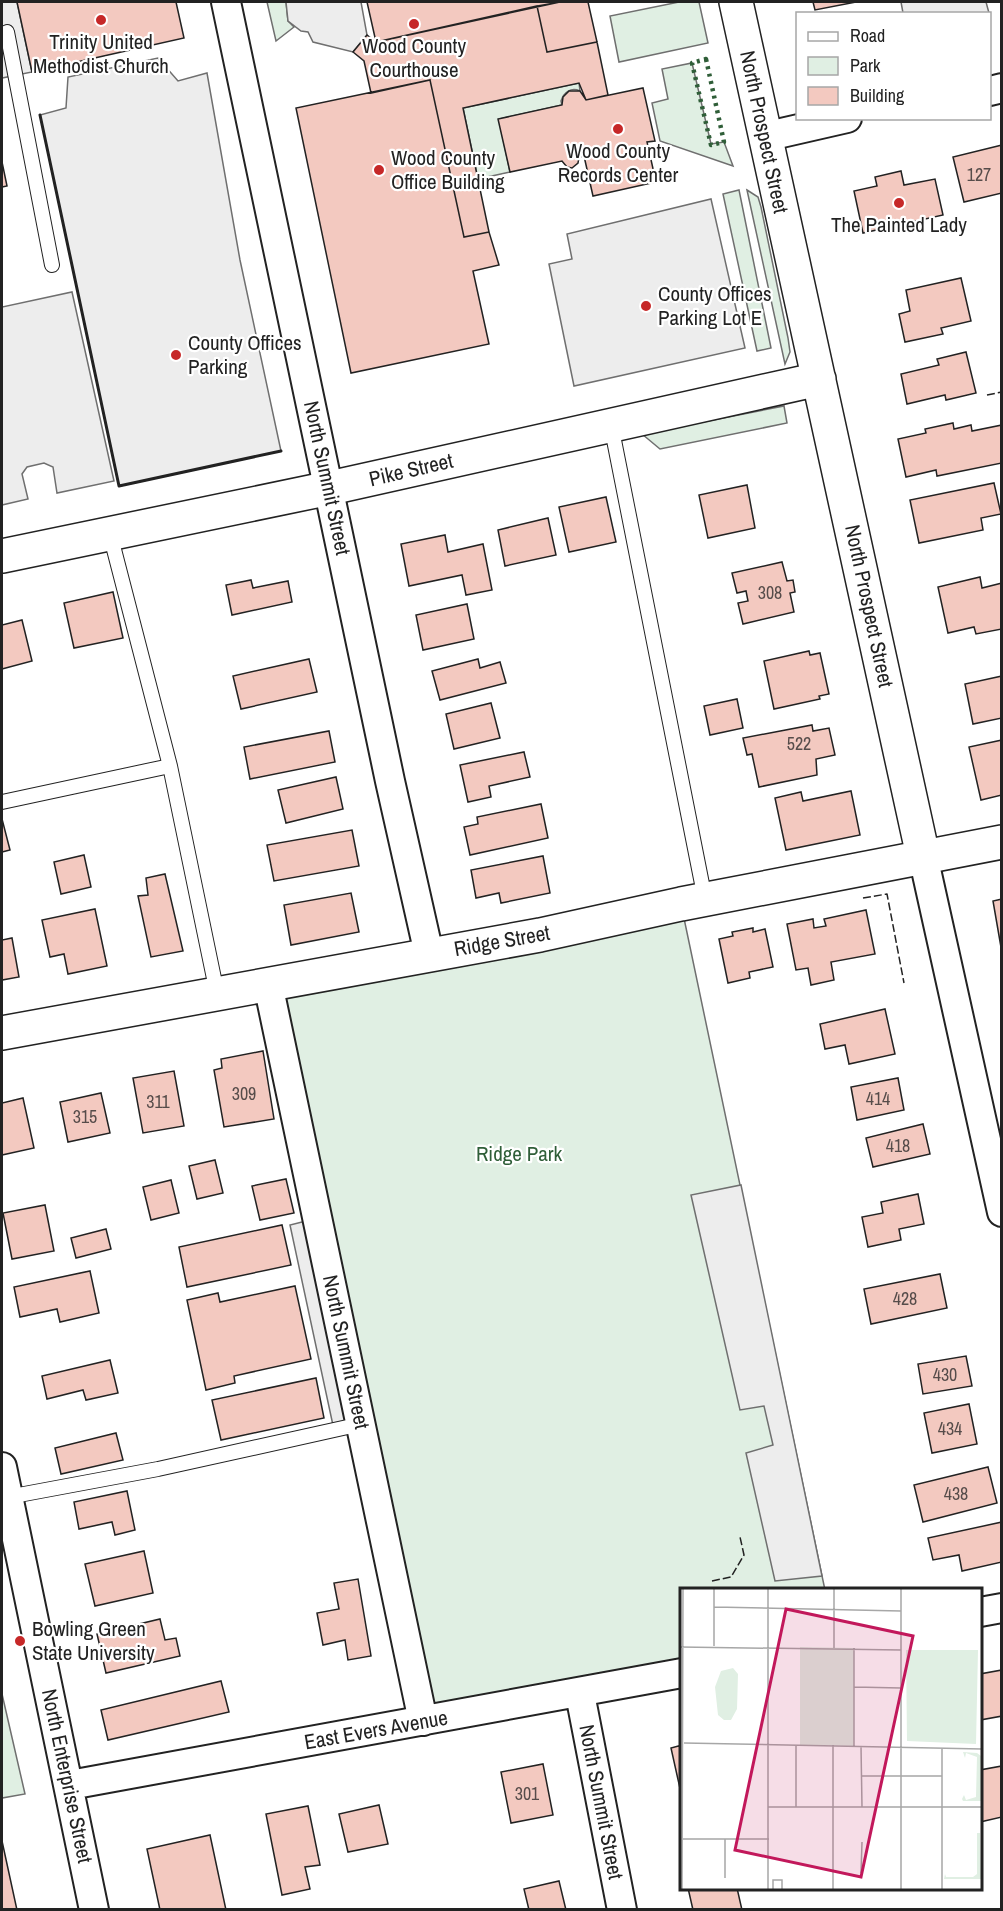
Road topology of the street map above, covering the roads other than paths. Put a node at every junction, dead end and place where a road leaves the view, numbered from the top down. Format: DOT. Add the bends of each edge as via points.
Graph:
graph roads {
  1 [pos="226,2"];
  2 [pos="735,2"];
  3 [pos="7,32"];
  4 [pos="838,120"];
  5 [pos="764,137"];
  6 [pos="52,265"];
  7 [pos="819,379"];
  8 [pos="612,425"];
  9 [pos="330,488"];
  10 [pos="110,534"];
  11 [pos="2,556"];
  12 [pos="170,766"];
  13 [pos="2,802"];
  14 [pos="1002,842"];
  15 [pos="923,856"];
  16 [pos="705,899"];
  17 [pos="429,954"];
  18 [pos="268,984"];
  19 [pos="217,993"];
  20 [pos="2,1033"];
  21 [pos="1002,1212"];
  22 [pos="361,1424"];
  23 [pos="2,1467"];
  24 [pos="8,1497"];
  25 [pos="1002,1608"];
  26 [pos="982,1612"];
  27 [pos="680,1673"];
  28 [pos="580,1694"];
  29 [pos="423,1721"];
  30 [pos="70,1785"];
  31 [pos="94,1910"];
  32 [pos="622,1910"];
  1 -- 9 [label="street, North Summit Street"];
  2 -- 5 [label="street, North Prospect Street"];
  3 -- 6 [label="lane"];
  4 -- 5 [label="street"];
  5 -- 7 [label="street, North Prospect Street"];
  7 -- 8 [label="street, Pike Street"];
  7 -- 15 [label="street, North Prospect Street"];
  8 -- 9 [label="street, Pike Street"];
  8 -- 16 [label="lane"];
  9 -- 10 [label="street, Pike Street"];
  9 -- 17 [label="street, North Summit Street"];
  10 -- 11 [label="street, Pike Street"];
  10 -- 12 [label="lane"];
  12 -- 13 [label="lane"];
  12 -- 19 [label="lane"];
  14 -- 15 [label="street, Ridge Street"];
  15 -- 16 [label="street, Ridge Street"];
  15 -- 21 [label="street, North Prospect Street"];
  16 -- 17 [label="street, Ridge Street" via="540,935"];
  17 -- 18 [label="street, Ridge Street"];
  18 -- 19 [label="street, Ridge Street"];
  18 -- 22 [label="street, North Summit Street"];
  19 -- 20 [label="street, Ridge Street"];
  22 -- 24 [label="lane"];
  22 -- 29 [label="street, North Summit Street"];
  23 -- 24 [label="street, North Enterprise Street"];
  24 -- 30 [label="street, North Enterprise Street"];
  25 -- 26 [label="street"];
  27 -- 28 [label="street, East Evers Avenue"];
  28 -- 29 [label="street, East Evers Avenue"];
  28 -- 32 [label="street, North Summit Street"];
  29 -- 30 [label="street, East Evers Avenue"];
  30 -- 31 [label="street, North Enterprise Street"];
}
